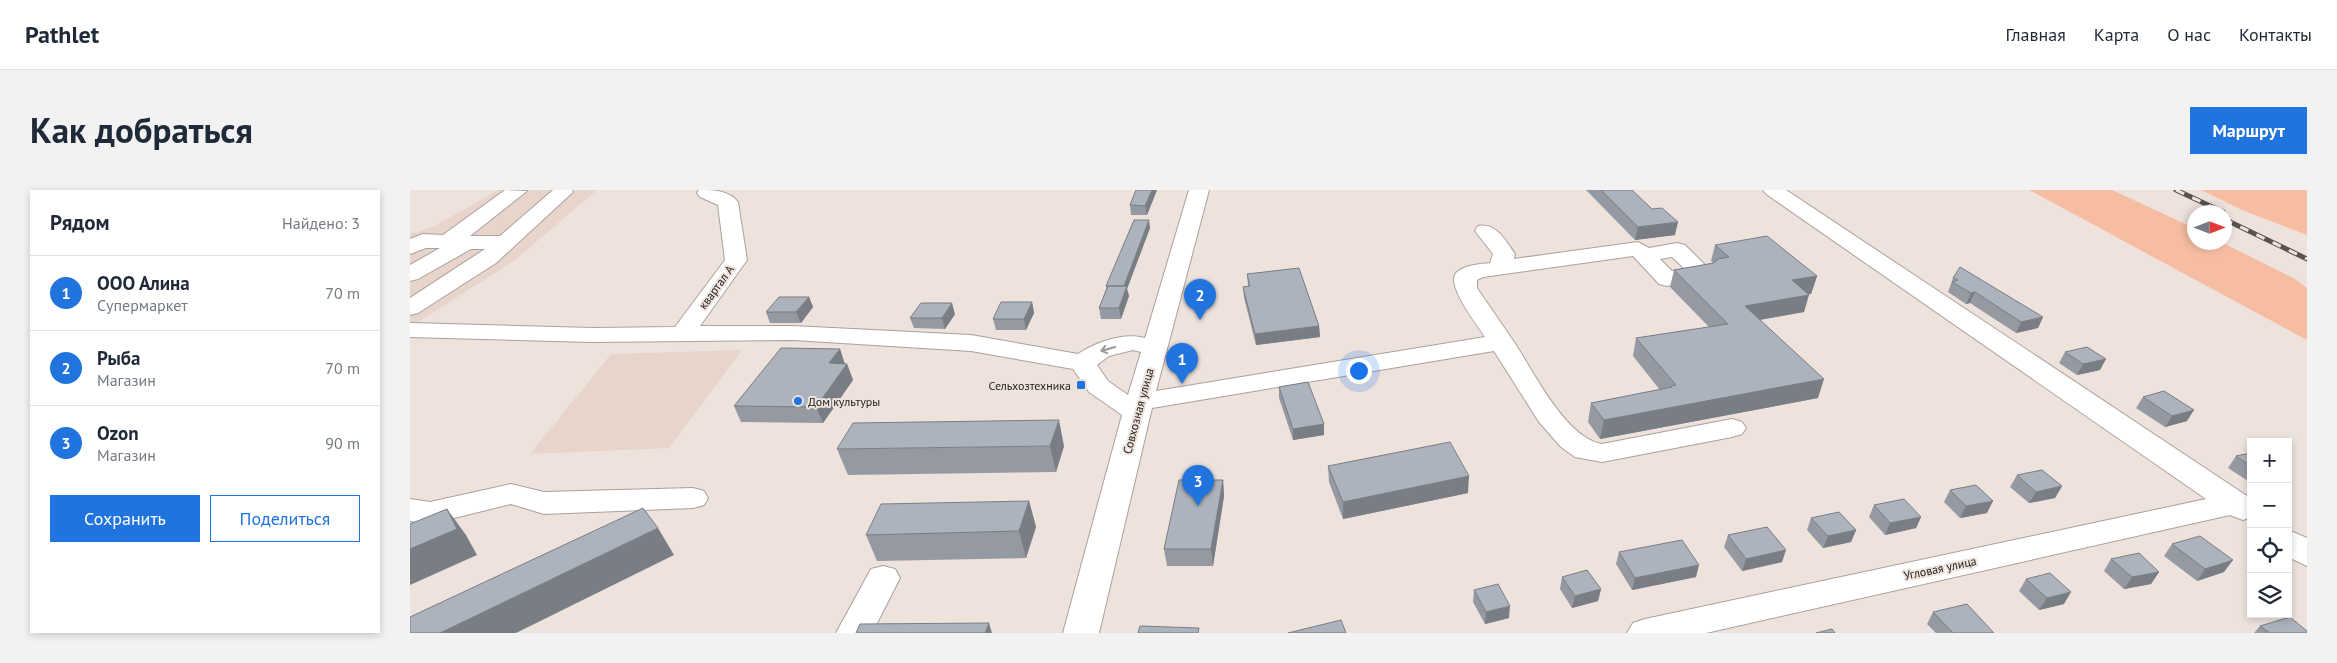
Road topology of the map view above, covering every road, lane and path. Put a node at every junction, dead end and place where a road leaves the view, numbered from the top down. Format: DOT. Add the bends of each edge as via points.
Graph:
graph roads {
  1 [pos="710,190"];
  2 [pos="1199,190"];
  3 [pos="1773,190"];
  4 [pos="517,191"];
  5 [pos="562,192"];
  6 [pos="1486,231"];
  7 [pos="457,242"];
  8 [pos="502,244"];
  9 [pos="410,247"];
  10 [pos="1643,255"];
  11 [pos="1500,268"];
  12 [pos="410,274"];
  13 [pos="411,324"];
  14 [pos="682,334"];
  15 [pos="1501,342"];
  16 [pos="1155,348"];
  17 [pos="1083,363"];
  18 [pos="1138,407"];
  19 [pos="1732,428"];
  20 [pos="693,498"];
  21 [pos="2243,509"];
  22 [pos="410,510"];
  23 [pos="2292,544"];
  24 [pos="2307,554"];
  25 [pos="882,578"];
  26 [pos="854,633"];
  27 [pos="1081,633"];
  28 [pos="1645,633"];
  1 -- 14 [label="street, квартал А" via="707,193 728,202 736,260"];
  2 -- 16 [label="street, Совхозная улица"];
  3 -- 21 [label="street, Угловая улица"];
  4 -- 7 [label="street"];
  5 -- 8 [label="street"];
  6 -- 11 [label="street" via="1504,254"];
  7 -- 8 [label="street"];
  7 -- 9 [label="street" via="423,241"];
  7 -- 12 [label="street"];
  8 -- 13 [label="street"];
  10 -- 11 [label="street" via="1638,249"];
  11 -- 15 [label="street" via="1469,274 1463,282"];
  13 -- 14 [label="street" via="593,335"];
  14 -- 17 [label="street" via="793,334 971,343"];
  15 -- 18 [label="street"];
  15 -- 19 [label="street" via="1554,422 1569,439 1585,450 1602,453"];
  16 -- 17 [label="street, one-way" via="1133,342 1100,352"];
  16 -- 18 [label="street, Совхозная улица"];
  17 -- 18 [label="street" via="1101,390"];
  18 -- 27 [label="street, Совхозная улица"];
  20 -- 22 [label="street" via="544,502 511,494 430,513"];
  21 -- 28 [label="street, Угловая улица"];
  23 -- 24 [label="street"];
  25 -- 26 [label="street"];
}
